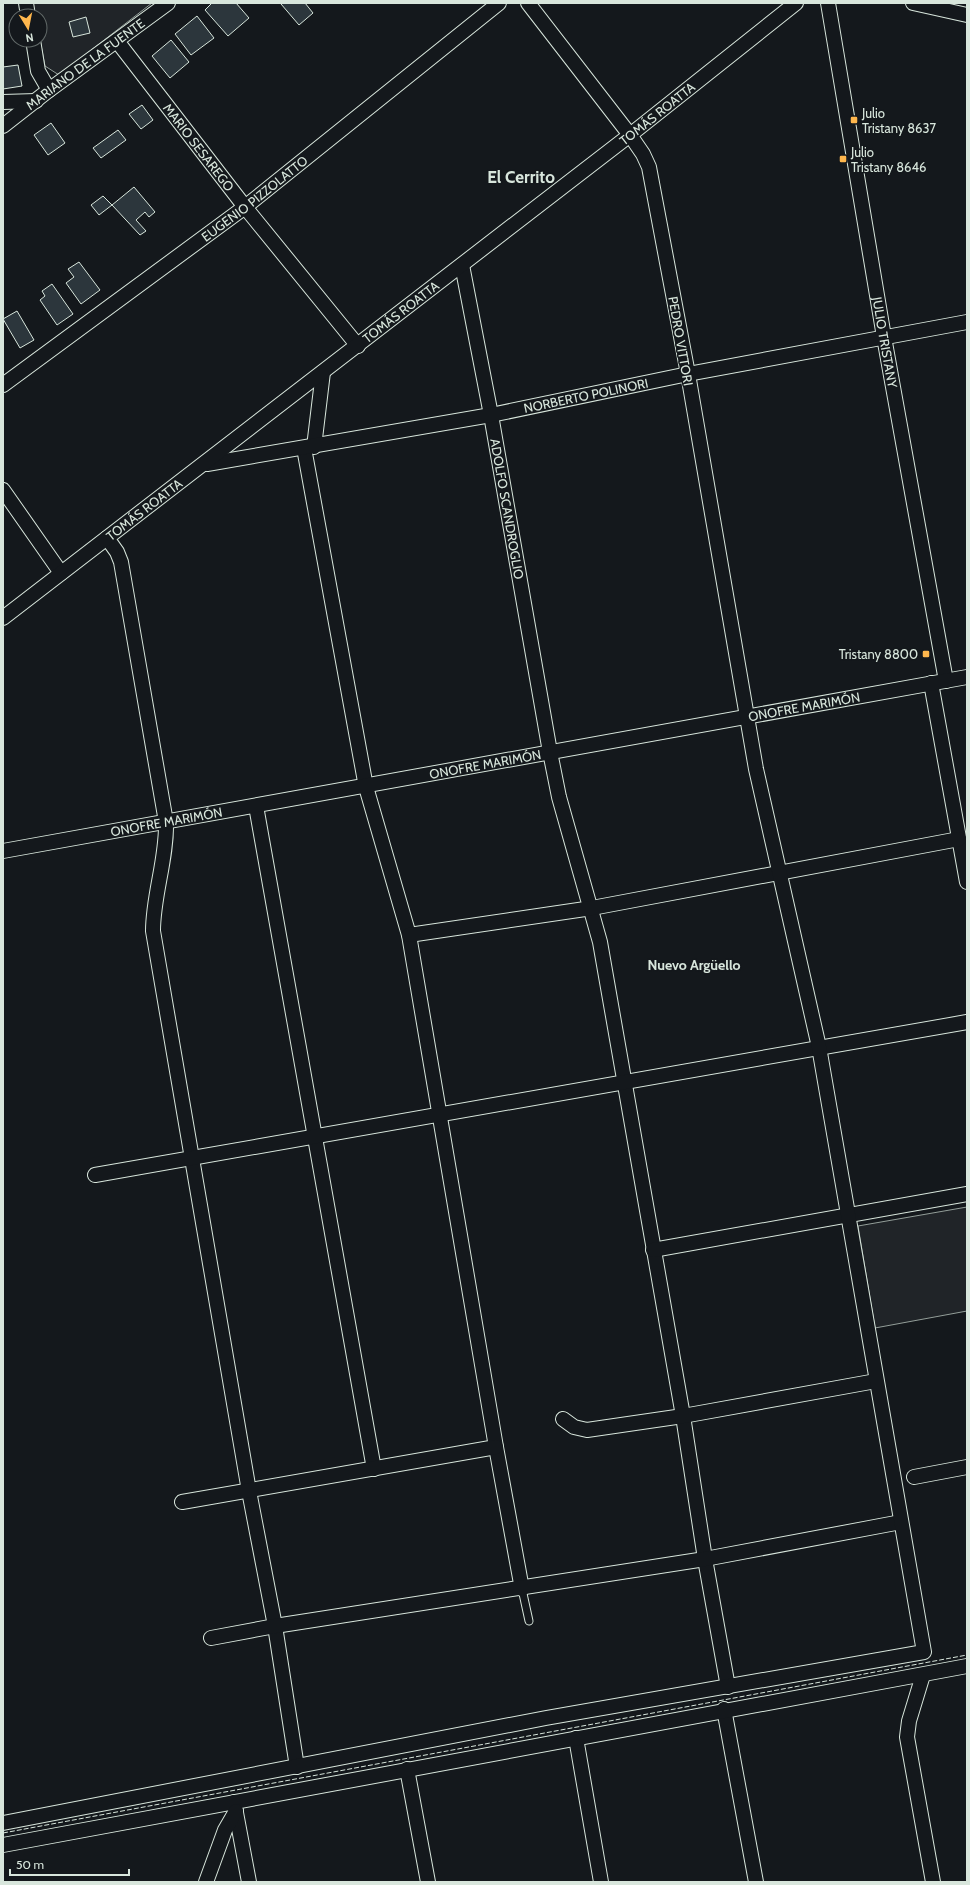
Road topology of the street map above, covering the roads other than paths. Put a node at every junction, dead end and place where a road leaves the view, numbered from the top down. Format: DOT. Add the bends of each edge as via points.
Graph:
graph roads {
  1 [pos="168,3"];
  2 [pos="499,3"];
  3 [pos="528,3"];
  4 [pos="796,3"];
  5 [pos="828,3"];
  6 [pos="913,3"];
  7 [pos="967,16"];
  8 [pos="117,41"];
  9 [pos="34,48"];
  10 [pos="49,90"];
  11 [pos="36,101"];
  12 [pos="3,102"];
  13 [pos="3,126"];
  14 [pos="630,136"];
  15 [pos="245,207"];
  16 [pos="462,265"];
  17 [pos="967,322"];
  18 [pos="884,337"];
  19 [pos="358,346"];
  20 [pos="323,372"];
  21 [pos="688,374"];
  22 [pos="3,385"];
  23 [pos="491,415"];
  24 [pos="309,448"];
  25 [pos="204,464"];
  26 [pos="3,490"];
  27 [pos="107,538"];
  28 [pos="62,573"];
  29 [pos="3,618"];
  30 [pos="967,677"];
  31 [pos="946,681"];
  32 [pos="931,683"];
  33 [pos="746,716"];
  34 [pos="550,752"];
  35 [pos="366,786"];
  36 [pos="256,806"];
  37 [pos="166,822"];
  38 [pos="960,839"];
  39 [pos="3,851"];
  40 [pos="779,872"];
  41 [pos="967,882"];
  42 [pos="592,908"];
  43 [pos="409,935"];
  44 [pos="967,1022"];
  45 [pos="819,1047"];
  46 [pos="624,1082"];
  47 [pos="441,1114"];
  48 [pos="314,1136"];
  49 [pos="192,1158"];
  50 [pos="95,1175"];
  51 [pos="967,1194"];
  52 [pos="847,1215"];
  53 [pos="653,1250"];
  54 [pos="876,1381"];
  55 [pos="683,1416"];
  56 [pos="563,1419"];
  57 [pos="496,1447"];
  58 [pos="967,1467"];
  59 [pos="374,1469"];
  60 [pos="914,1476"];
  61 [pos="248,1491"];
  62 [pos="182,1502"];
  63 [pos="901,1522"];
  64 [pos="705,1559"];
  65 [pos="522,1589"];
  66 [pos="529,1621"];
  67 [pos="274,1626"];
  68 [pos="212,1638"];
  69 [pos="967,1666"];
  70 [pos="923,1675"];
  71 [pos="728,1687"];
  72 [pos="724,1709"];
  73 [pos="576,1738"];
  74 [pos="296,1767"];
  75 [pos="407,1769"];
  76 [pos="235,1806"];
  77 [pos="3,1823"];
  78 [pos="3,1845"];
  79 [pos="206,1882"];
  80 [pos="250,1882"];
  81 [pos="428,1882"];
  82 [pos="601,1882"];
  83 [pos="756,1882"];
  84 [pos="933,1882"];
  1 -- 8 [label="street, MARIANO DE LA FUENTE"];
  2 -- 15 [label="street, EUGENIO PIZZOLATTO"];
  3 -- 14 [label="street, PEDRO VITTORI"];
  4 -- 14 [label="street, TOMÁS ROATTA"];
  5 -- 18 [label="street, JULIO TRISTANY"];
  6 -- 7 [label="street"];
  8 -- 10 [label="street, MARIANO DE LA FUENTE"];
  8 -- 15 [label="street, MARIO SESAREGO"];
  9 -- 10 [label="street" via="38,72"];
  10 -- 11 [label="street, MARIANO DE LA FUENTE"];
  11 -- 12 [label="street"];
  11 -- 13 [label="street, MARIANO DE LA FUENTE"];
  14 -- 16 [label="street, TOMÁS ROATTA"];
  14 -- 21 [label="street, PEDRO VITTORI" via="649,167"];
  15 -- 19 [label="street, MARIO SESAREGO"];
  15 -- 22 [label="street, EUGENIO PIZZOLATTO"];
  16 -- 19 [label="street, TOMÁS ROATTA"];
  16 -- 23 [label="street, ADOLFO SCANDROGLIO"];
  17 -- 18 [label="street, NORBERTO POLINORI"];
  18 -- 21 [label="street, NORBERTO POLINORI"];
  18 -- 31 [label="street, JULIO TRISTANY"];
  19 -- 20 [label="street, TOMÁS ROATTA"];
  20 -- 24 [label="street"];
  20 -- 25 [label="street, TOMÁS ROATTA"];
  21 -- 23 [label="street, NORBERTO POLINORI"];
  21 -- 33 [label="street, PEDRO VITTORI"];
  23 -- 24 [label="street, NORBERTO POLINORI"];
  23 -- 34 [label="street, ADOLFO SCANDROGLIO"];
  24 -- 25 [label="street, NORBERTO POLINORI"];
  24 -- 35 [label="street"];
  25 -- 27 [label="street, TOMÁS ROATTA"];
  26 -- 28 [label="street"];
  27 -- 28 [label="street, TOMÁS ROATTA"];
  27 -- 37 [label="street" via="121,562"];
  28 -- 29 [label="street, TOMÁS ROATTA"];
  30 -- 31 [label="street, ONOFRE MARIMÓN"];
  31 -- 32 [label="street, ONOFRE MARIMÓN"];
  32 -- 33 [label="street, ONOFRE MARIMÓN"];
  32 -- 38 [label="street"];
  33 -- 34 [label="street, ONOFRE MARIMÓN"];
  33 -- 40 [label="street, PEDRO VITTORI"];
  34 -- 35 [label="street, ONOFRE MARIMÓN"];
  34 -- 42 [label="street, ADOLFO SCANDROGLIO" via="559,797"];
  35 -- 36 [label="street, ONOFRE MARIMÓN"];
  35 -- 43 [label="street"];
  36 -- 37 [label="street, ONOFRE MARIMÓN"];
  36 -- 48 [label="street"];
  37 -- 39 [label="street, ONOFRE MARIMÓN"];
  37 -- 49 [label="street" via="153,910 153,932"];
  38 -- 40 [label="street"];
  38 -- 41 [label="street"];
  40 -- 42 [label="street"];
  40 -- 45 [label="street, PEDRO VITTORI"];
  42 -- 43 [label="street"];
  42 -- 46 [label="street, ADOLFO SCANDROGLIO"];
  43 -- 47 [label="street"];
  44 -- 45 [label="street"];
  45 -- 46 [label="street"];
  45 -- 52 [label="street, PEDRO VITTORI"];
  46 -- 47 [label="street"];
  46 -- 53 [label="street, ADOLFO SCANDROGLIO"];
  47 -- 48 [label="street"];
  47 -- 57 [label="street"];
  48 -- 49 [label="street"];
  48 -- 59 [label="street"];
  49 -- 50 [label="street"];
  49 -- 61 [label="street"];
  51 -- 52 [label="street"];
  52 -- 53 [label="street"];
  52 -- 54 [label="street, PEDRO VITTORI"];
  53 -- 55 [label="street, ADOLFO SCANDROGLIO"];
  54 -- 55 [label="street"];
  54 -- 63 [label="street, PEDRO VITTORI"];
  55 -- 56 [label="street" via="587,1430 574,1427"];
  55 -- 64 [label="street, ADOLFO SCANDROGLIO"];
  57 -- 59 [label="street"];
  57 -- 65 [label="street"];
  58 -- 60 [label="street"];
  59 -- 61 [label="street"];
  61 -- 62 [label="street"];
  61 -- 67 [label="street"];
  63 -- 64 [label="street"];
  63 -- 71 [label="street, PEDRO VITTORI" via="924,1652"];
  64 -- 65 [label="street"];
  64 -- 71 [label="street, ADOLFO SCANDROGLIO"];
  65 -- 66 [label="lane"];
  65 -- 67 [label="street"];
  67 -- 68 [label="street"];
  67 -- 74 [label="street"];
  69 -- 70 [label="street"];
  70 -- 72 [label="street"];
  70 -- 84 [label="street" via="909,1721 907,1737"];
  71 -- 74 [label="street" via="546,1718"];
  72 -- 73 [label="street"];
  72 -- 83 [label="street"];
  73 -- 75 [label="street"];
  73 -- 82 [label="street"];
  74 -- 77 [label="street"];
  75 -- 76 [label="street"];
  75 -- 81 [label="street"];
  76 -- 78 [label="street"];
  76 -- 79 [label="street"];
  76 -- 80 [label="street"];
}
